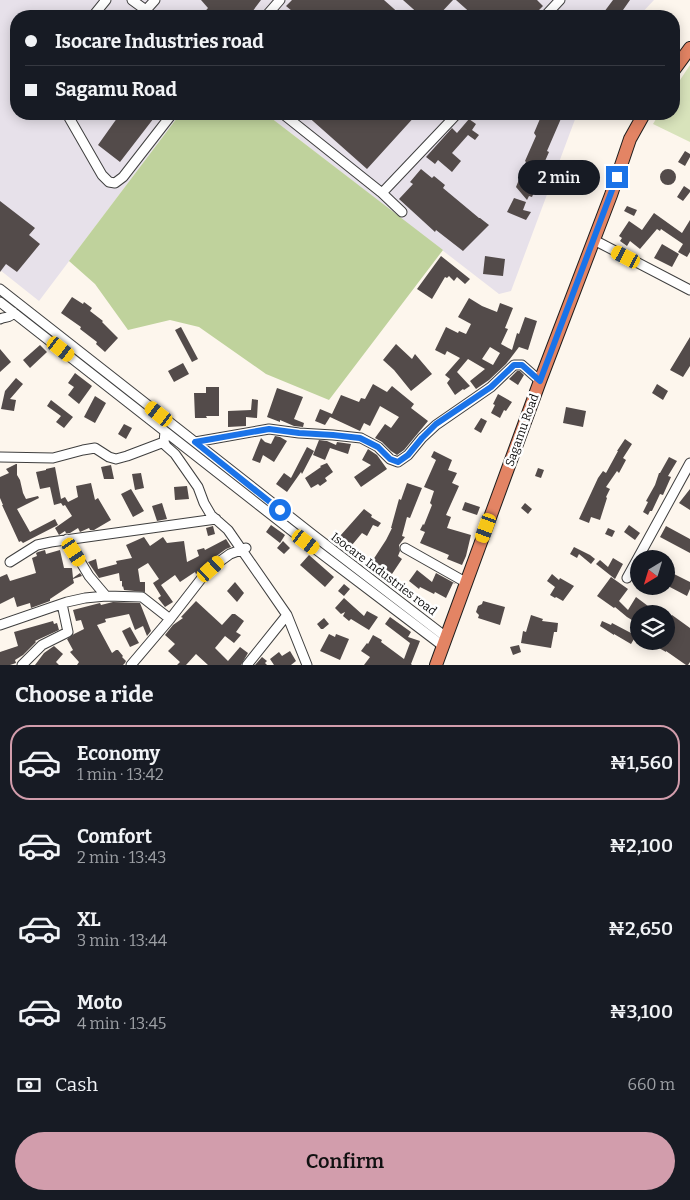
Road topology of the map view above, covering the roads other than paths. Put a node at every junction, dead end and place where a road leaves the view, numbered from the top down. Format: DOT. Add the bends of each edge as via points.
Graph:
graph roads {
  1 [pos="106,0"];
  2 [pos="132,0"];
  3 [pos="156,0"];
  4 [pos="267,0"];
  5 [pos="560,0"];
  6 [pos="277,3"];
  7 [pos="98,10"];
  8 [pos="146,10"];
  9 [pos="551,10"];
  10 [pos="690,48"];
  11 [pos="680,62"];
  12 [pos="70,120"];
  13 [pos="167,120"];
  14 [pos="291,120"];
  15 [pos="451,120"];
  16 [pos="641,120"];
  17 [pos="382,193"];
  18 [pos="402,212"];
  19 [pos="594,240"];
  20 [pos="0,289"];
  21 [pos="690,290"];
  22 [pos="0,302"];
  23 [pos="13,312"];
  24 [pos="0,319"];
  25 [pos="39,319"];
  26 [pos="34,328"];
  27 [pos="540,381"];
  28 [pos="166,432"];
  29 [pos="164,442"];
  30 [pos="195,442"];
  31 [pos="0,457"];
  32 [pos="690,463"];
  33 [pos="216,519"];
  34 [pos="312,534"];
  35 [pos="67,539"];
  36 [pos="306,542"];
  37 [pos="244,548"];
  38 [pos="405,548"];
  39 [pos="10,562"];
  40 [pos="627,578"];
  41 [pos="466,582"];
  42 [pos="106,596"];
  43 [pos="62,604"];
  44 [pos="287,615"];
  45 [pos="170,619"];
  46 [pos="0,625"];
  47 [pos="444,642"];
  48 [pos="22,665"];
  49 [pos="131,665"];
  50 [pos="247,665"];
  51 [pos="307,665"];
  52 [pos="436,665"];
  1 -- 7 [label="street"];
  2 -- 8 [label="street"];
  3 -- 8 [label="street"];
  4 -- 6 [label="street"];
  5 -- 9 [label="street"];
  10 -- 11 [label="highway"];
  12 -- 13 [label="street" via="102,175 115,183"];
  14 -- 17 [label="street"];
  15 -- 17 [label="street"];
  16 -- 19 [label="highway, Sagamu Road" via="630,139"];
  17 -- 18 [label="street"];
  19 -- 21 [label="street"];
  19 -- 27 [label="highway, Sagamu Road"];
  20 -- 25 [label="street, Isocare Industries road"];
  22 -- 23 [label="street, Isocare Industries road"];
  23 -- 24 [label="street" via="9,318"];
  23 -- 26 [label="street, Isocare Industries road"];
  25 -- 26 [label="street"];
  25 -- 30 [label="street, Isocare Industries road"];
  26 -- 28 [label="street, Isocare Industries road"];
  27 -- 30 [label="street" via="522,365 514,365 491,387 436,424 398,462 360,438 333,435 269,429"];
  27 -- 41 [label="highway, Sagamu Road"];
  28 -- 29 [label="street"];
  28 -- 36 [label="street, Isocare Industries road"];
  29 -- 31 [label="street" via="116,459 96,448 54,458"];
  29 -- 33 [label="street" via="198,487 204,503"];
  30 -- 34 [label="street, Isocare Industries road"];
  32 -- 40 [label="street"];
  33 -- 35 [label="street"];
  33 -- 37 [label="street"];
  34 -- 36 [label="street"];
  34 -- 47 [label="street, Isocare Industries road"];
  35 -- 39 [label="street" via="37,545"];
  35 -- 42 [label="street" via="89,576"];
  36 -- 47 [label="street, Isocare Industries road"];
  37 -- 44 [label="street"];
  37 -- 45 [label="street" via="208,570"];
  38 -- 41 [label="street"];
  41 -- 47 [label="highway, Sagamu Road"];
  42 -- 43 [label="street"];
  42 -- 45 [label="street" via="142,597"];
  43 -- 46 [label="street"];
  43 -- 48 [label="street" via="68,632 42,645"];
  44 -- 50 [label="street"];
  44 -- 51 [label="street"];
  45 -- 49 [label="street"];
  47 -- 52 [label="highway, Sagamu Road"];
}
